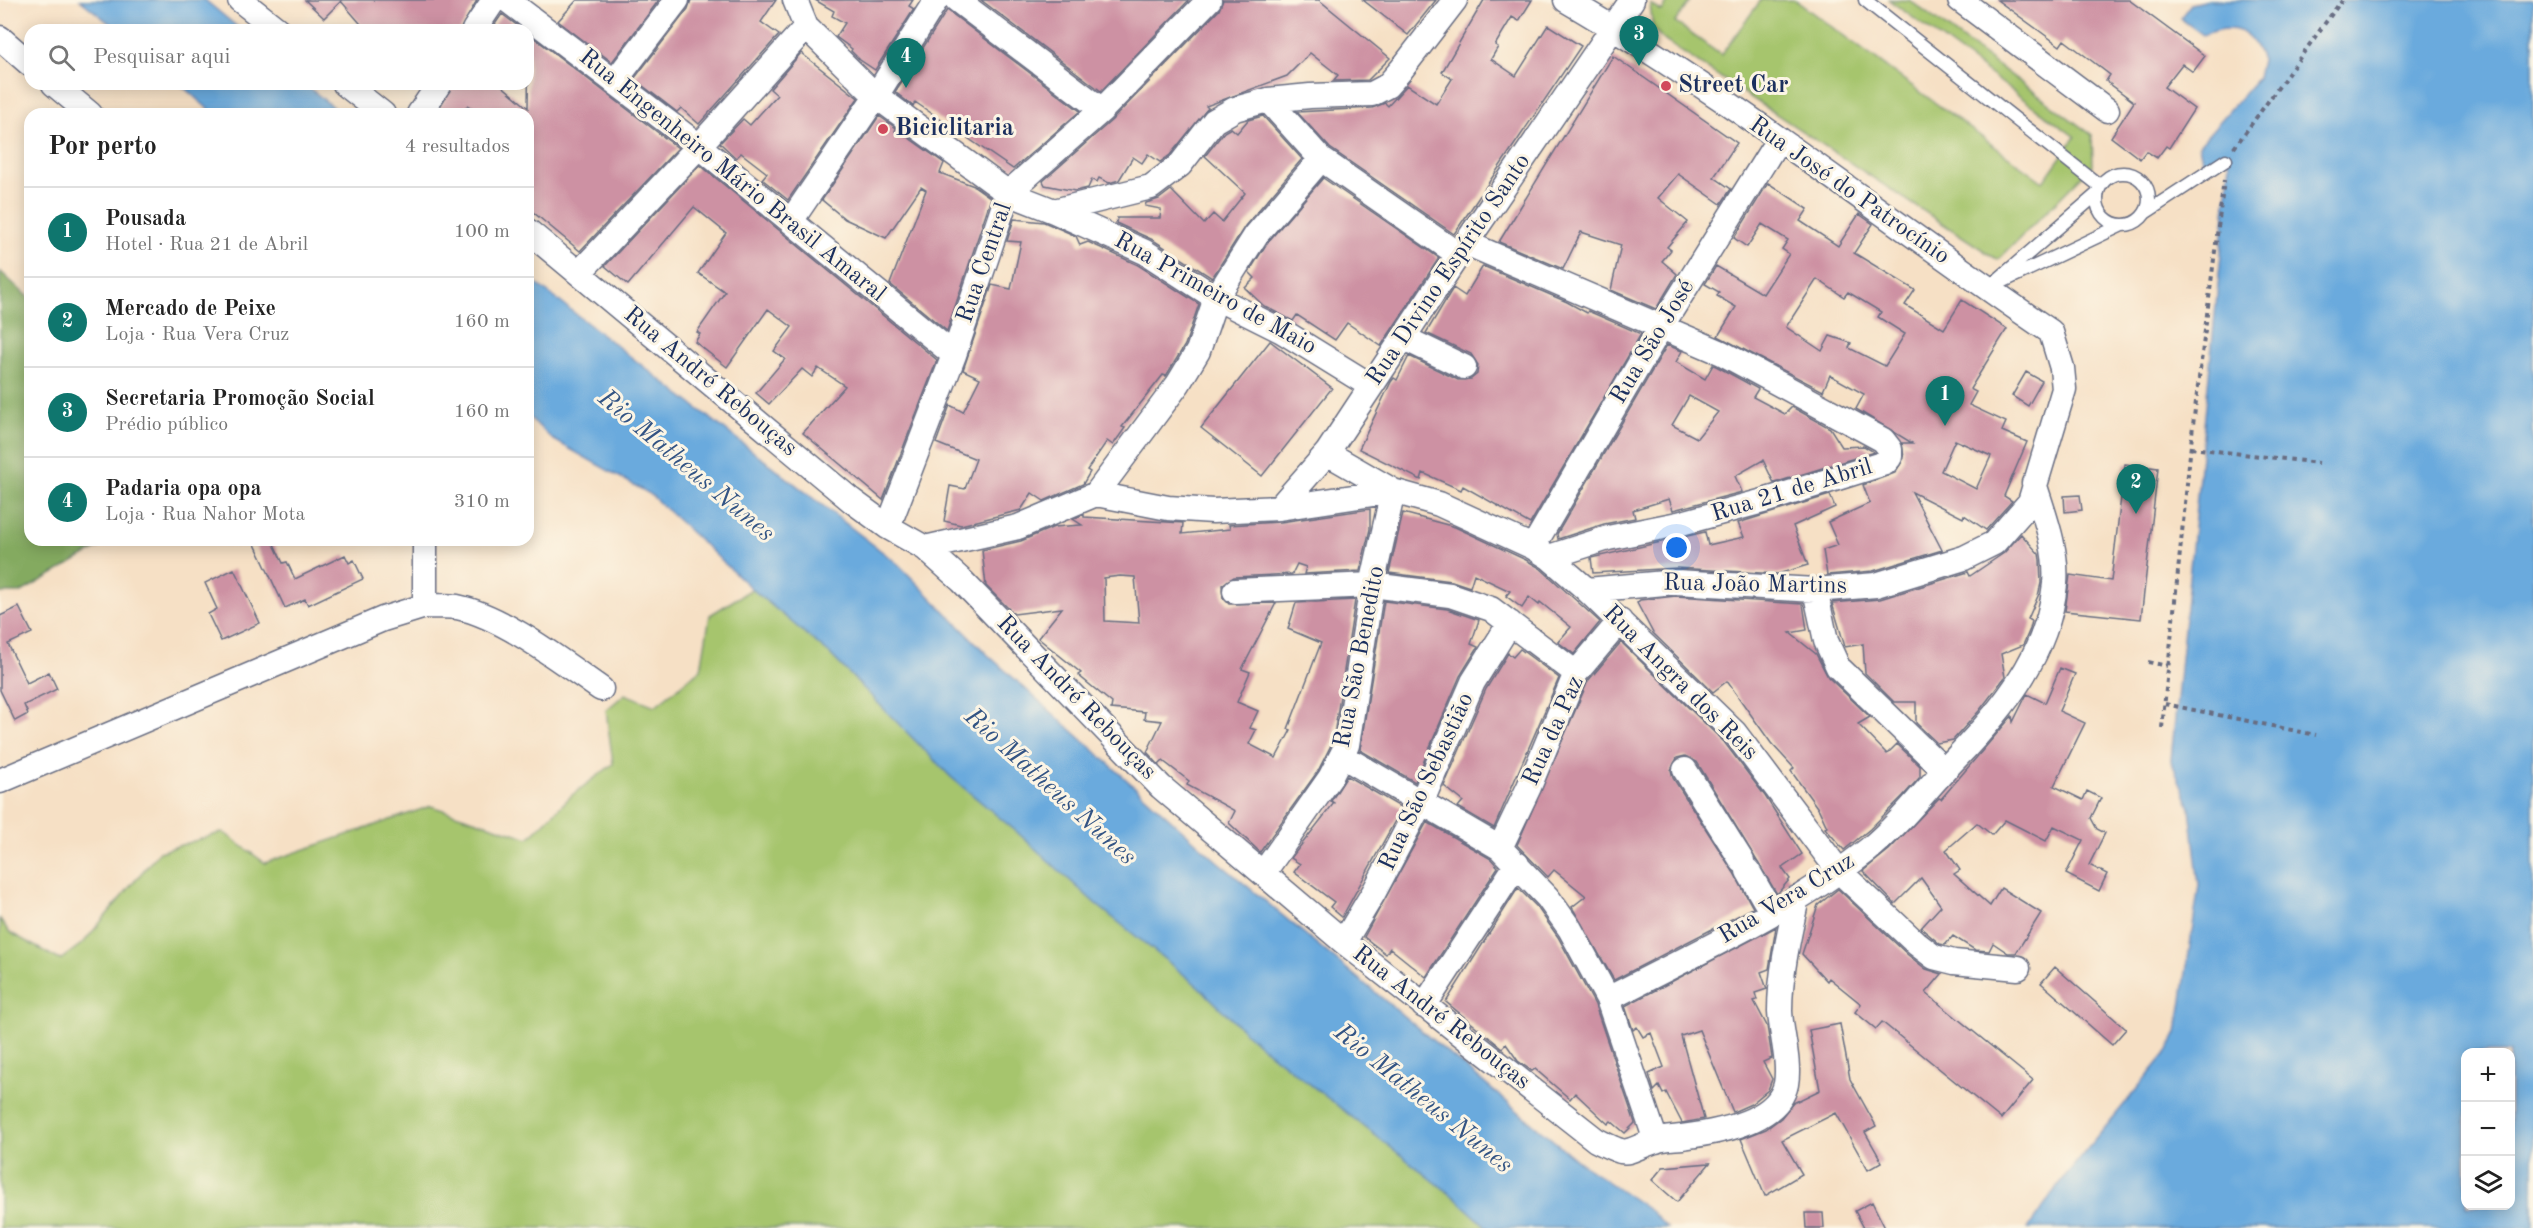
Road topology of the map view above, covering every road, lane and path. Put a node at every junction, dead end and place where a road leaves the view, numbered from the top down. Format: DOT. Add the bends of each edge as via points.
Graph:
graph roads {
  1 [pos="240,0"];
  2 [pos="494,0"];
  3 [pos="507,0"];
  4 [pos="677,0"];
  5 [pos="795,0"];
  6 [pos="936,0"];
  7 [pos="957,0"];
  8 [pos="1209,0"];
  9 [pos="1455,0"];
  10 [pos="1566,0"];
  11 [pos="1632,0"];
  12 [pos="1865,0"];
  13 [pos="1960,0"];
  14 [pos="2342,0"];
  15 [pos="270,24"];
  16 [pos="478,24"];
  17 [pos="806,27"];
  18 [pos="1613,27"];
  19 [pos="0,39"];
  20 [pos="24,59"];
  21 [pos="615,81"];
  22 [pos="61,90"];
  23 [pos="353,90"];
  24 [pos="435,90"];
  25 [pos="876,96"];
  26 [pos="1268,100"];
  27 [pos="83,108"];
  28 [pos="375,108"];
  29 [pos="423,108"];
  30 [pos="1102,110"];
  31 [pos="2107,110"];
  32 [pos="1778,140"];
  33 [pos="699,146"];
  34 [pos="1321,159"];
  35 [pos="2226,160"];
  36 [pos="2098,190"];
  37 [pos="1008,193"];
  38 [pos="1054,211"];
  39 [pos="2144,214"];
  40 [pos="791,222"];
  41 [pos="2122,225"];
  42 [pos="534,236"];
  43 [pos="1462,249"];
  44 [pos="579,273"];
  45 [pos="1987,289"];
  46 [pos="1216,298"];
  47 [pos="1661,327"];
  48 [pos="1404,338"];
  49 [pos="954,355"];
  50 [pos="1464,367"];
  51 [pos="1371,386"];
  52 [pos="2064,388"];
  53 [pos="2191,447"];
  54 [pos="1327,453"];
  55 [pos="2319,464"];
  56 [pos="2034,483"];
  57 [pos="1393,491"];
  58 [pos="1096,494"];
  59 [pos="1279,508"];
  60 [pos="888,527"];
  61 [pos="425,546"];
  62 [pos="926,548"];
  63 [pos="1541,552"];
  64 [pos="1372,585"];
  65 [pos="1587,590"];
  66 [pos="1815,590"];
  67 [pos="1235,591"];
  68 [pos="425,606"];
  69 [pos="1620,621"];
  70 [pos="1510,623"];
  71 [pos="2148,662"];
  72 [pos="2168,666"];
  73 [pos="1576,674"];
  74 [pos="601,688"];
  75 [pos="2165,704"];
  76 [pos="2162,728"];
  77 [pos="2316,735"];
  78 [pos="1342,756"];
  79 [pos="1944,770"];
  80 [pos="1685,771"];
  81 [pos="0,781"];
  82 [pos="1422,801"];
  83 [pos="1509,856"];
  84 [pos="1838,870"];
  85 [pos="1264,872"];
  86 [pos="1797,898"];
  87 [pos="1772,913"];
  88 [pos="1344,942"];
  89 [pos="2018,968"];
  90 [pos="1608,999"];
  91 [pos="1424,1006"];
  92 [pos="1656,1141"];
  1 -- 15 [label="street"];
  2 -- 16 [label="street"];
  3 -- 21 [label="street, Rua Engenheiro Mário Brasil Amaral"];
  4 -- 21 [label="street"];
  5 -- 17 [label="street"];
  6 -- 25 [label="street"];
  7 -- 30 [label="street"];
  8 -- 30 [label="street, Rua Central"];
  9 -- 26 [label="street" via="1387,86 1372,94"];
  10 -- 18 [label="street, Rua José do Patrocínio"];
  11 -- 18 [label="street, Rua Divino Espírito Santo"];
  12 -- 36 [label="lane"];
  13 -- 31 [label="street"];
  14 -- 35 [label="path"];
  17 -- 25 [label="street, Rua Primeiro de Maio"];
  17 -- 33 [label="street"];
  18 -- 32 [label="street, Rua José do Patrocínio"];
  18 -- 43 [label="street, Rua Divino Espírito Santo"];
  19 -- 20 [label="street"];
  21 -- 33 [label="street, Rua Engenheiro Mário Brasil Amaral"];
  22 -- 27 [label="street"];
  23 -- 28 [label="street"];
  24 -- 29 [label="street"];
  25 -- 37 [label="street, Rua Primeiro de Maio"];
  25 -- 40 [label="street"];
  26 -- 34 [label="street"];
  26 -- 38 [label="street" via="1235,109 1214,121 1180,165 1151,187"];
  30 -- 37 [label="street, Rua Central"];
  32 -- 45 [label="street, Rua José do Patrocínio"];
  32 -- 47 [label="street, Rua São José"];
  33 -- 40 [label="street, Rua Engenheiro Mário Brasil Amaral"];
  33 -- 44 [label="street"];
  34 -- 43 [label="street"];
  34 -- 46 [label="street" via="1256,236"];
  35 -- 39 [label="lane"];
  35 -- 53 [label="path"];
  36 -- 39 [label="lane" via="2112,175 2136,177 2147,189 2149,198"];
  36 -- 41 [label="lane" via="2100,211 2113,223"];
  36 -- 45 [label="lane"];
  37 -- 38 [label="street, Rua Primeiro de Maio"];
  37 -- 49 [label="street, Rua Central"];
  38 -- 46 [label="street, Rua Primeiro de Maio" via="1145,252"];
  39 -- 41 [label="lane"];
  40 -- 49 [label="street, Rua Engenheiro Mário Brasil Amaral"];
  41 -- 45 [label="lane"];
  42 -- 44 [label="street, Rua André Rebouças"];
  43 -- 47 [label="street"];
  43 -- 48 [label="street, Rua Divino Espírito Santo"];
  44 -- 60 [label="street, Rua André Rebouças"];
  45 -- 52 [label="street, Rua José do Patrocínio" via="2051,332"];
  46 -- 51 [label="street, Rua Primeiro de Maio" via="1290,336"];
  46 -- 58 [label="street" via="1209,326 1193,359"];
  47 -- 63 [label="street, Rua São José"];
  47 -- 63 [label="street, Rua 21 de Abril" via="1722,353 1883,440 1890,449 1890,457 1885,463 1767,500 1678,524"];
  48 -- 50 [label="street"];
  48 -- 51 [label="street, Rua Divino Espírito Santo"];
  49 -- 60 [label="street, Rua Central"];
  51 -- 54 [label="street, Rua Divino Espírito Santo"];
  52 -- 56 [label="street, Rua João Martins"];
  53 -- 55 [label="path"];
  53 -- 72 [label="path"];
  54 -- 57 [label="street, Rua Angra dos Reis"];
  54 -- 59 [label="street, Rua Divino Espírito Santo"];
  56 -- 66 [label="street, Rua João Martins" via="2030,502 2012,525 1994,543 1964,558 1876,585"];
  56 -- 79 [label="street, Rua Vera Cruz" via="2051,538 2055,582 2050,617 2039,648 1996,716"];
  57 -- 59 [label="street, Rua Angra dos Reis"];
  57 -- 63 [label="street, Rua Angra dos Reis" via="1439,504"];
  57 -- 64 [label="street, Rua São Benedito"];
  58 -- 59 [label="street, Rua Angra dos Reis" via="1168,508"];
  58 -- 62 [label="street" via="1018,527"];
  60 -- 62 [label="street, Rua André Rebouças"];
  61 -- 68 [label="street"];
  62 -- 85 [label="street, Rua André Rebouças" via="1008,626 1161,787"];
  63 -- 65 [label="street, Rua Angra dos Reis"];
  64 -- 67 [label="street"];
  64 -- 70 [label="street" via="1471,600"];
  64 -- 78 [label="street, Rua São Benedito" via="1347,745"];
  65 -- 66 [label="street, Rua João Martins" via="1676,582"];
  65 -- 69 [label="street, Rua Angra dos Reis"];
  66 -- 79 [label="street" via="1826,641 1838,667"];
  68 -- 74 [label="street" via="458,608 486,618 522,636"];
  68 -- 81 [label="street" via="383,619"];
  69 -- 73 [label="street, Rua da Paz"];
  69 -- 84 [label="street, Rua Angra dos Reis" via="1735,733"];
  70 -- 73 [label="street"];
  70 -- 82 [label="street, Rua São Sebastião" via="1473,682"];
  71 -- 72 [label="path"];
  72 -- 75 [label="path"];
  73 -- 83 [label="street, Rua da Paz" via="1529,787"];
  75 -- 76 [label="path"];
  75 -- 77 [label="path"];
  78 -- 82 [label="street"];
  78 -- 85 [label="street, Rua São Benedito"];
  79 -- 84 [label="street, Rua Vera Cruz" via="1868,850"];
  80 -- 87 [label="street"];
  82 -- 83 [label="street"];
  82 -- 88 [label="street, Rua São Sebastião"];
  83 -- 90 [label="street" via="1570,929"];
  83 -- 91 [label="street, Rua da Paz"];
  84 -- 86 [label="street, Rua Vera Cruz"];
  84 -- 89 [label="street, Rua Angra dos Reis" via="1934,957"];
  85 -- 88 [label="street, Rua André Rebouças"];
  86 -- 87 [label="street, Rua Vera Cruz"];
  86 -- 92 [label="street" via="1785,953 1781,999 1786,1084 1781,1096 1740,1126"];
  87 -- 90 [label="street, Rua Vera Cruz"];
  88 -- 91 [label="street, Rua André Rebouças"];
  90 -- 92 [label="street"];
  91 -- 92 [label="street, Rua André Rebouças" via="1596,1140 1618,1151 1633,1152"];
}
